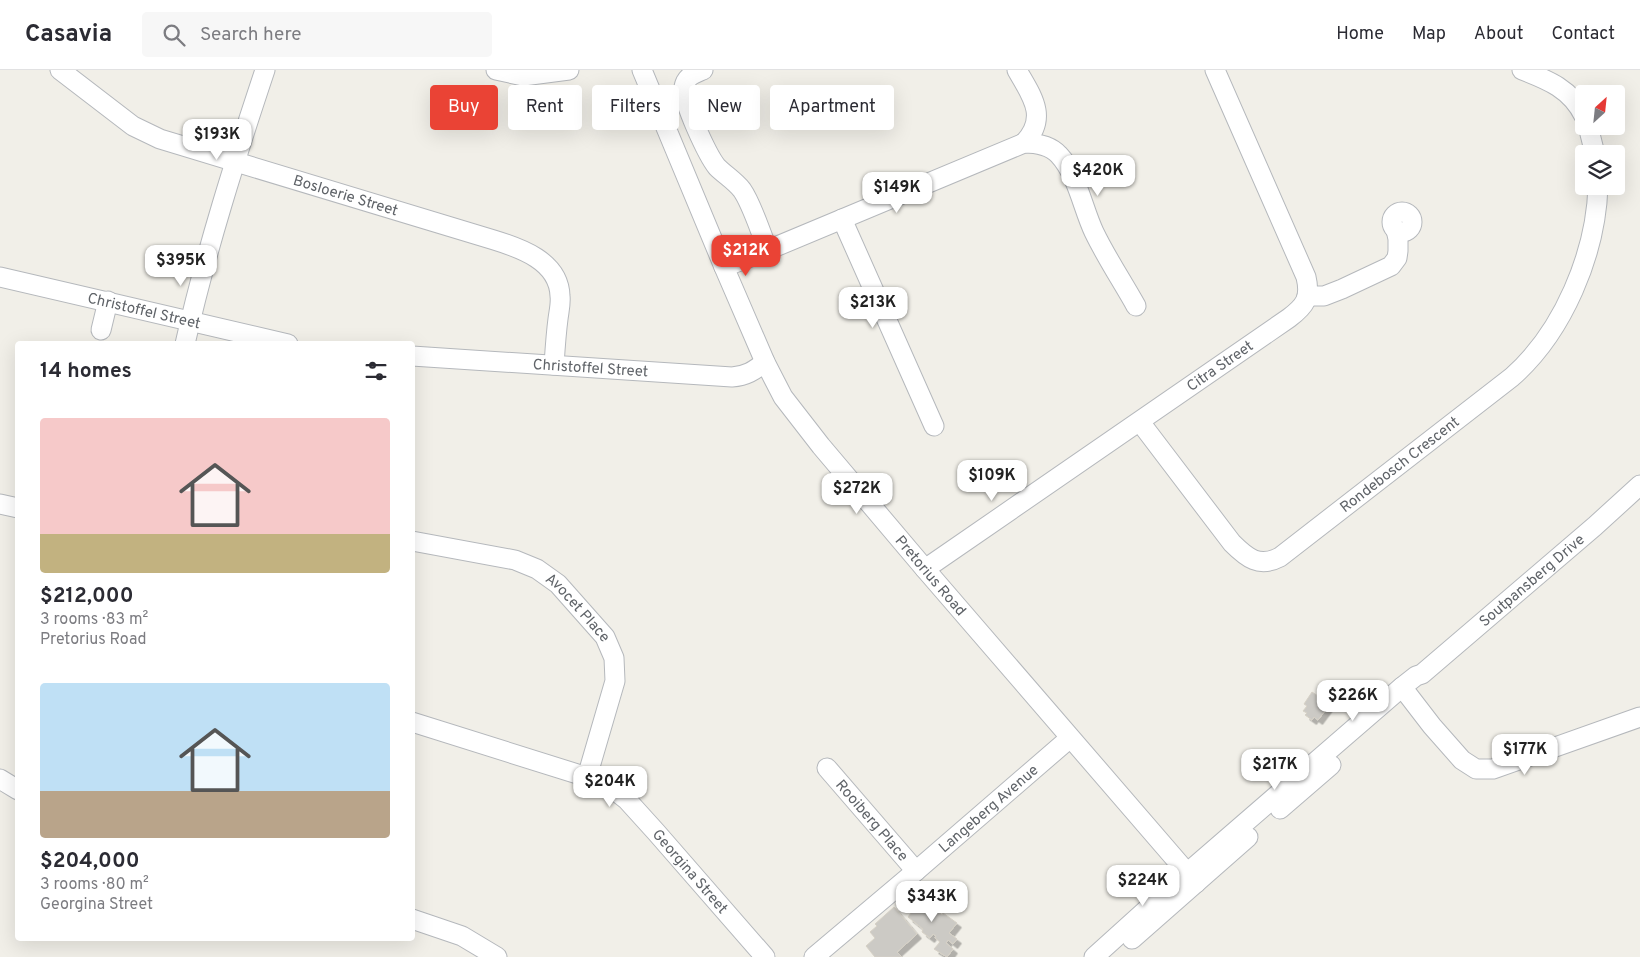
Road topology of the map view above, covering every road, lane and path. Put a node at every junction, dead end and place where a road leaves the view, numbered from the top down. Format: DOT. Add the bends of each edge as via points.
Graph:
graph roads {
  1 [pos="60,70"];
  2 [pos="265,70"];
  3 [pos="496,70"];
  4 [pos="569,70"];
  5 [pos="642,70"];
  6 [pos="703,70"];
  7 [pos="1017,70"];
  8 [pos="1215,70"];
  9 [pos="1522,70"];
  10 [pos="1575,101"];
  11 [pos="1024,143"];
  12 [pos="235,161"];
  13 [pos="1598,195"];
  14 [pos="842,219"];
  15 [pos="1396,230"];
  16 [pos="768,250"];
  17 [pos="724,267"];
  18 [pos="0,277"];
  19 [pos="1307,296"];
  20 [pos="108,301"];
  21 [pos="1136,306"];
  22 [pos="190,321"];
  23 [pos="101,330"];
  24 [pos="186,341"];
  25 [pos="275,341"];
  26 [pos="415,356"];
  27 [pos="765,362"];
  28 [pos="554,365"];
  29 [pos="1140,422"];
  30 [pos="934,426"];
  31 [pos="1640,485"];
  32 [pos="0,504"];
  33 [pos="15,507"];
  34 [pos="415,542"];
  35 [pos="925,570"];
  36 [pos="1405,690"];
  37 [pos="1640,717"];
  38 [pos="415,723"];
  39 [pos="1070,738"];
  40 [pos="827,768"];
  41 [pos="587,777"];
  42 [pos="0,779"];
  43 [pos="15,788"];
  44 [pos="916,871"];
  45 [pos="1191,878"];
  46 [pos="415,920"];
  47 [pos="497,957"];
  48 [pos="765,957"];
  49 [pos="814,957"];
  50 [pos="1094,957"];
  51 [pos="1112,957"];
  1 -- 12 [label="street, Bosloerie Street" via="133,126 160,139"];
  2 -- 12 [label="street"];
  3 -- 4 [label="street" via="523,76"];
  5 -- 17 [label="street, Pretorius Road"];
  6 -- 16 [label="street" via="686,79 683,87 685,101 713,162 744,194"];
  7 -- 11 [label="street" via="1036,105 1035,124"];
  8 -- 19 [label="street" via="1306,277"];
  9 -- 10 [label="street" via="1554,83"];
  11 -- 14 [label="street"];
  11 -- 21 [label="street" via="1044,145 1065,162 1095,234"];
  12 -- 22 [label="street"];
  12 -- 28 [label="street, Bosloerie Street" via="520,248 534,256 557,280 560,295"];
  13 -- 29 [label="street, Rondebosch Crescent" via="1594,226 1581,271 1555,324 1530,359 1512,377 1272,562 1255,561 1232,543"];
  14 -- 16 [label="street"];
  14 -- 30 [label="street"];
  15 -- 19 [label="street" via="1397,258 1391,266 1324,296"];
  16 -- 17 [label="street"];
  17 -- 27 [label="street, Pretorius Road"];
  18 -- 20 [label="street, Christoffel Street"];
  19 -- 29 [label="street, Citra Street" via="1304,304 1289,318"];
  20 -- 22 [label="street, Christoffel Street"];
  20 -- 23 [label="street"];
  22 -- 24 [label="street"];
  22 -- 25 [label="street, Christoffel Street"];
  26 -- 28 [label="street, Christoffel Street"];
  27 -- 28 [label="street, Christoffel Street" via="752,372 732,377"];
  27 -- 35 [label="street, Pretorius Road" via="791,409"];
  29 -- 35 [label="street, Citra Street"];
  31 -- 36 [label="street, Soutpansberg Drive"];
  32 -- 33 [label="street"];
  34 -- 41 [label="street, Avocet Place" via="515,560 537,569 558,584 604,637 614,658 615,681"];
  35 -- 39 [label="street, Pretorius Road"];
  36 -- 37 [label="street" via="1462,760 1484,770"];
  36 -- 45 [label="street, Soutpansberg Drive"];
  38 -- 41 [label="street, Georgina Street"];
  39 -- 44 [label="street, Langeberg Avenue"];
  39 -- 45 [label="street, Pretorius Road"];
  40 -- 44 [label="street, Rooiberg Place"];
  41 -- 48 [label="street, Georgina Street" via="627,800"];
  42 -- 43 [label="street"];
  44 -- 49 [label="street, Langeberg Avenue"];
  45 -- 50 [label="street, Soutpansberg Drive"];
  45 -- 51 [label="street, Soutpansberg Drive"];
  46 -- 47 [label="street" via="462,936"];
}
